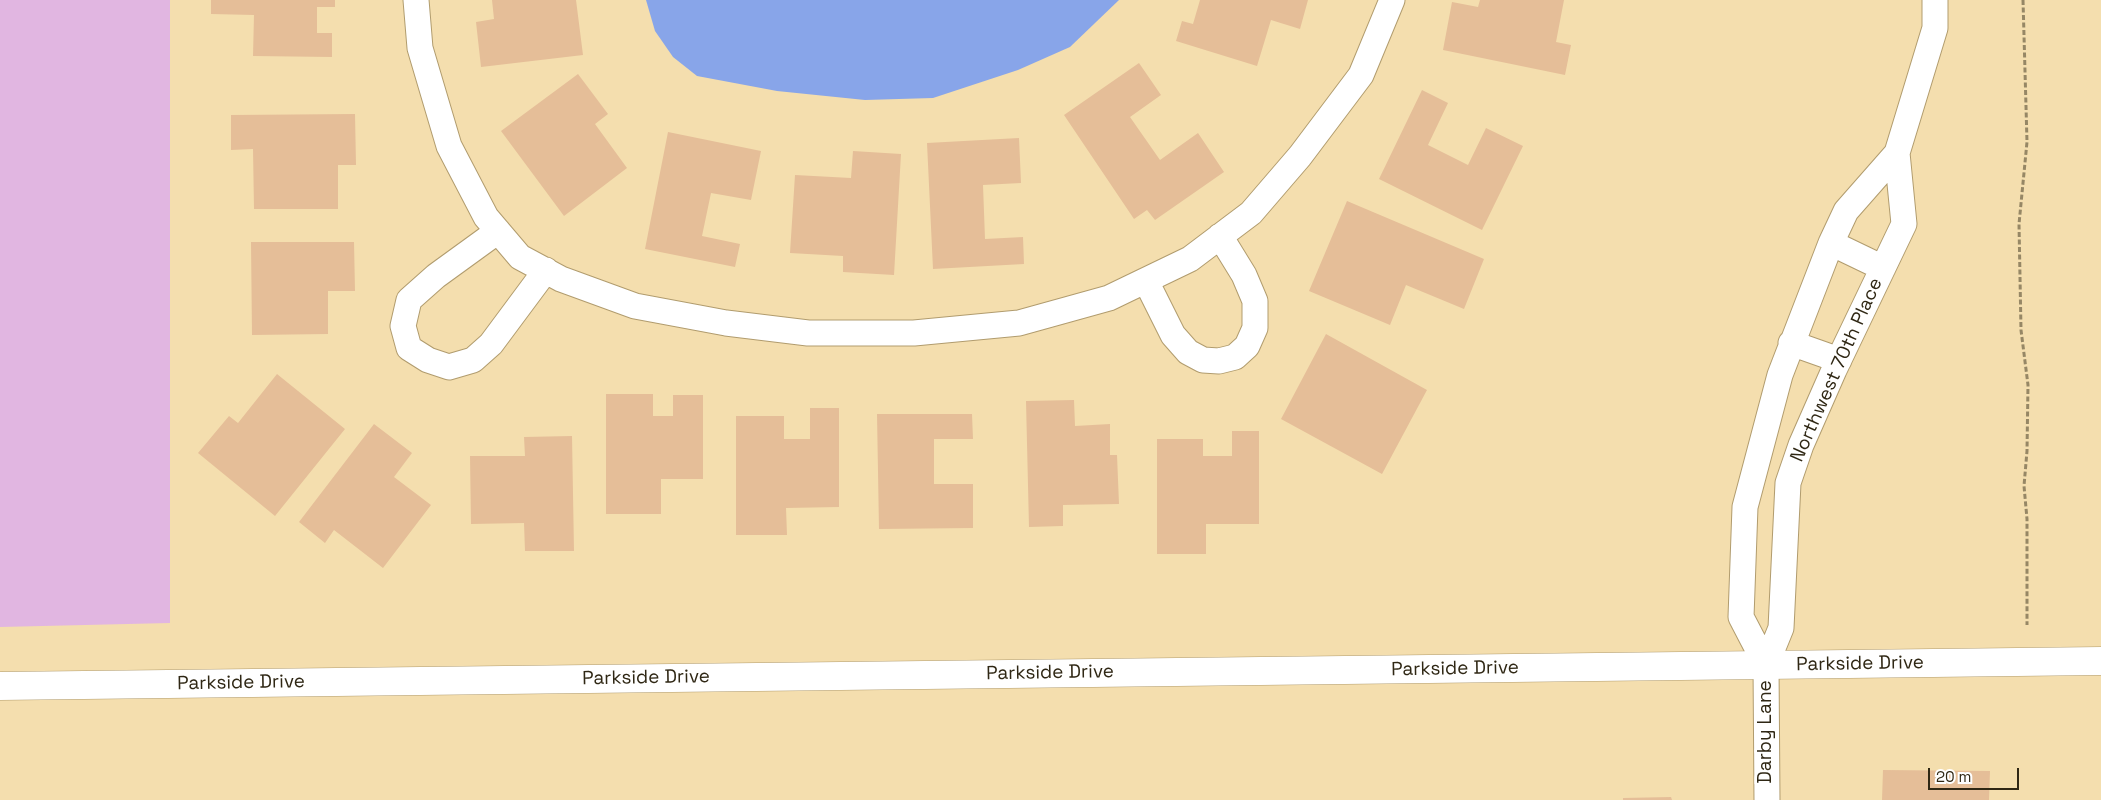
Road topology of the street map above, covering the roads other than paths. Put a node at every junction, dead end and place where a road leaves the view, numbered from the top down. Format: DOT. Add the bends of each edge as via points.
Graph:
graph roads {
  1 [pos="416,0"];
  2 [pos="1392,0"];
  3 [pos="1935,0"];
  4 [pos="1897,153"];
  5 [pos="498,231"];
  6 [pos="1220,236"];
  7 [pos="1831,243"];
  8 [pos="1883,268"];
  9 [pos="546,270"];
  10 [pos="1146,280"];
  11 [pos="1792,343"];
  12 [pos="1839,360"];
  13 [pos="2101,662"];
  14 [pos="1766,665"];
  15 [pos="0,686"];
  16 [pos="1767,800"];
  1 -- 5 [label="street" via="420,48 449,146 486,217"];
  2 -- 6 [label="street" via="1361,75 1300,156 1251,213"];
  3 -- 4 [label="street, Northwest 70th Place" via="1935,28"];
  4 -- 7 [label="street, Northwest 70th Place" via="1846,211"];
  4 -- 8 [label="street, Northwest 70th Place" via="1904,224"];
  5 -- 9 [label="street" via="520,257"];
  5 -- 9 [label="street" via="409,300 403,326 409,348 428,360 449,367 473,360 491,344"];
  6 -- 10 [label="street" via="1190,259"];
  6 -- 10 [label="street" via="1255,301 1255,328 1247,346 1235,356 1219,361 1203,360 1188,352 1173,336"];
  7 -- 8 [label="street"];
  7 -- 11 [label="street, Northwest 70th Place"];
  8 -- 12 [label="street, Northwest 70th Place"];
  9 -- 10 [label="street" via="561,279 635,306 726,323 808,333 914,333 1019,323 1109,298"];
  11 -- 12 [label="street"];
  11 -- 14 [label="street, Northwest 70th Place" via="1780,375 1745,507 1741,617"];
  12 -- 14 [label="street, Northwest 70th Place" via="1788,482 1781,628"];
  13 -- 14 [label="street, Parkside Drive"];
  14 -- 15 [label="street, Parkside Drive"];
  14 -- 16 [label="street, Darby Lane"];
}
